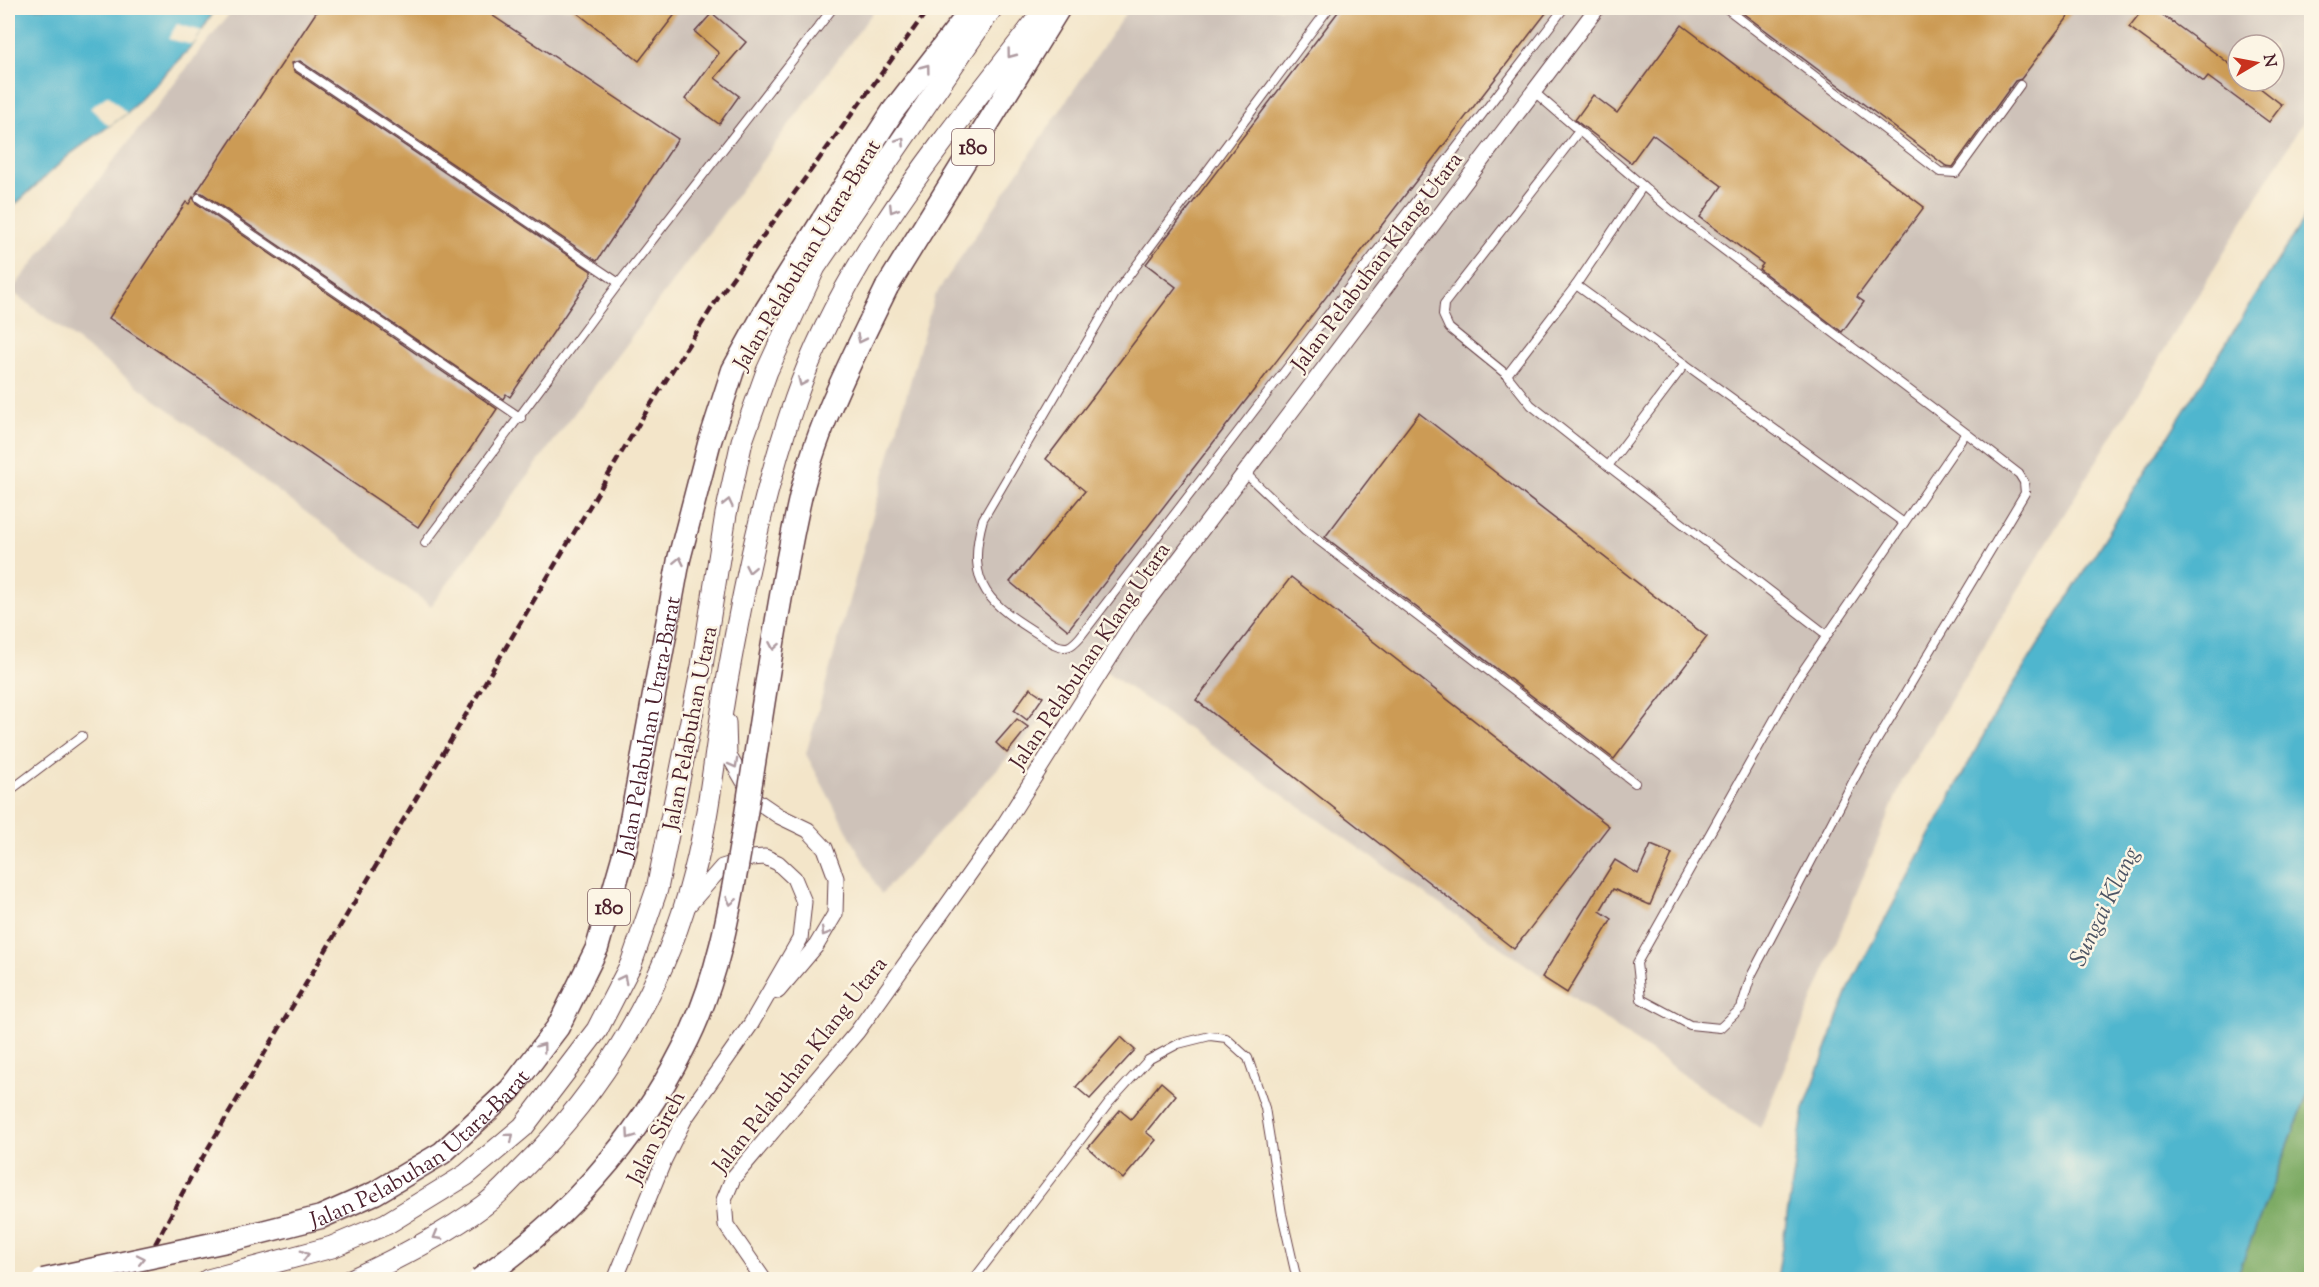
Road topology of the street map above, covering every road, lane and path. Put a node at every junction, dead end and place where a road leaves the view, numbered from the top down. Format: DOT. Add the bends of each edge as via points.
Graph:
graph roads {
  1 [pos="833,8"];
  2 [pos="973,8"];
  3 [pos="992,8"];
  4 [pos="1046,8"];
  5 [pos="1059,8"];
  6 [pos="1329,8"];
  7 [pos="1564,8"];
  8 [pos="1597,8"];
  9 [pos="1726,8"];
  10 [pos="297,66"];
  11 [pos="2020,85"];
  12 [pos="1533,91"];
  13 [pos="1579,131"];
  14 [pos="1643,186"];
  15 [pos="199,198"];
  16 [pos="620,283"];
  17 [pos="1576,285"];
  18 [pos="1685,364"];
  19 [pos="1507,375"];
  20 [pos="521,418"];
  21 [pos="1966,433"];
  22 [pos="1608,466"];
  23 [pos="1244,472"];
  24 [pos="1904,523"];
  25 [pos="425,543"];
  26 [pos="1827,635"];
  27 [pos="726,686"];
  28 [pos="82,736"];
  29 [pos="1635,783"];
  30 [pos="8,792"];
  31 [pos="684,912"];
  32 [pos="751,1024"];
  33 [pos="43,1280"];
  34 [pos="208,1280"];
  35 [pos="351,1280"];
  36 [pos="479,1280"];
  37 [pos="615,1280"];
  38 [pos="764,1280"];
  39 [pos="973,1280"];
  40 [pos="1297,1280"];
  1 -- 16 [label="lane"];
  33 -- 2 [label="main road, Jalan Pelabuhan Utara-Barat / 180, one-way, bridge" via="309,1220 375,1193 442,1153 510,1090 558,1027 597,948 626,847 679,558 733,370 766,309 893,111"];
  34 -- 3 [label="main road, Jalan Pelabuhan Utara, one-way" via="333,1247 386,1224 466,1175 523,1126 597,1030 631,964 657,889 700,677 726,514 742,441 767,371 815,267"];
  4 -- 27 [label="main road, Jalan Pelabuhan Utara, one-way" via="900,199 853,274 824,332 796,397 764,498"];
  5 -- 36 [label="main road, 180, one-way, bridge" via="887,287 821,430 798,506 732,896 710,984 685,1047 619,1152 564,1212 518,1253"];
  6 -- 7 [label="lane" via="1115,294 983,519 976,557 986,595 997,607 1054,644 1071,647 1080,637"];
  8 -- 12 [label="street, Jalan Pelabuhan Klang Utara"];
  9 -- 11 [label="lane" via="1940,172 1956,173"];
  10 -- 16 [label="lane"];
  12 -- 13 [label="lane"];
  12 -- 23 [label="street, Jalan Pelabuhan Klang Utara"];
  13 -- 14 [label="lane"];
  13 -- 19 [label="lane" via="1444,304 1443,315 1449,328"];
  14 -- 17 [label="lane"];
  14 -- 21 [label="lane"];
  15 -- 20 [label="lane"];
  16 -- 20 [label="lane"];
  17 -- 18 [label="lane"];
  17 -- 19 [label="lane"];
  18 -- 22 [label="lane"];
  18 -- 24 [label="lane"];
  19 -- 22 [label="lane" via="1531,405"];
  20 -- 25 [label="lane"];
  21 -- 24 [label="lane"];
  21 -- 26 [label="lane" via="2019,474 2025,493 1858,772 1751,976 1741,1008 1720,1028 1690,1025 1641,999 1637,963 1791,689"];
  22 -- 26 [label="lane"];
  23 -- 29 [label="lane" via="1305,530"];
  23 -- 38 [label="street, Jalan Pelabuhan Klang Utara" via="1137,615 1002,828 857,1032 733,1178 724,1200 726,1225"];
  24 -- 26 [label="lane"];
  27 -- 31 [label="main road, Jalan Pelabuhan Utara" via="695,870"];
  27 -- 32 [label="street, one-way" via="729,756 754,799 808,830 825,848 836,878 835,914 816,946"];
  28 -- 30 [label="lane"];
  31 -- 32 [label="street" via="722,867 751,858 765,857 778,863 794,878 804,902 800,939"];
  31 -- 35 [label="main road, Jalan Pelabuhan Utara, one-way" via="641,1012 599,1077 549,1142 486,1204 404,1255"];
  32 -- 37 [label="street, Jalan Sireh" via="685,1118"];
  39 -- 40 [label="lane" via="1109,1103 1149,1060 1178,1044 1210,1036 1226,1038 1248,1058 1265,1108"];
}
